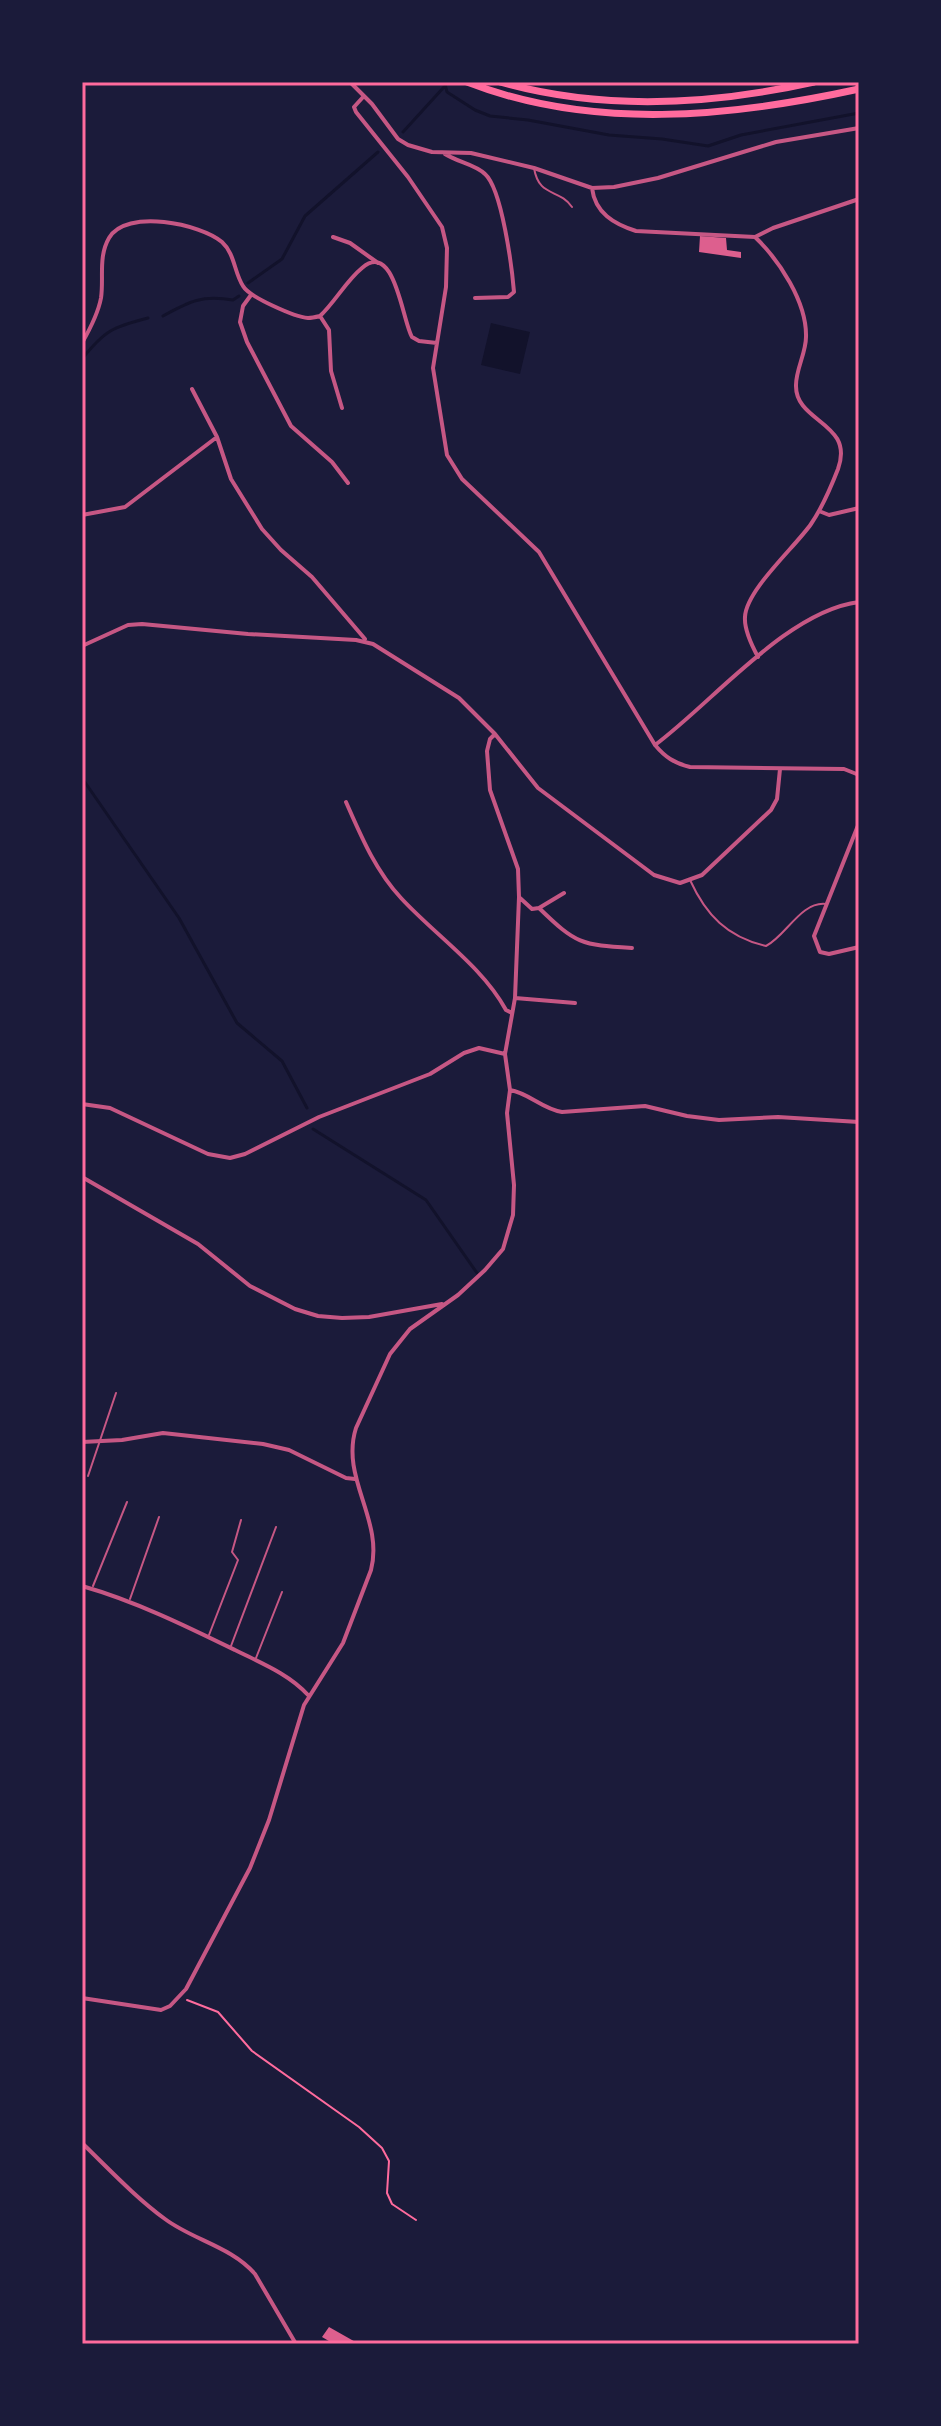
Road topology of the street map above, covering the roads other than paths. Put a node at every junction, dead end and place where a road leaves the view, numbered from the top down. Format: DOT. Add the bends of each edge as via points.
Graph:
graph roads {
  1 [pos="350,82"];
  2 [pos="467,82"];
  3 [pos="500,82"];
  4 [pos="814,82"];
  5 [pos="859,89"];
  6 [pos="364,96"];
  7 [pos="859,128"];
  8 [pos="443,152"];
  9 [pos="534,168"];
  10 [pos="592,188"];
  11 [pos="859,199"];
  12 [pos="572,207"];
  13 [pos="333,237"];
  14 [pos="755,237"];
  15 [pos="378,263"];
  16 [pos="251,295"];
  17 [pos="475,298"];
  18 [pos="320,316"];
  19 [pos="82,343"];
  20 [pos="437,343"];
  21 [pos="192,389"];
  22 [pos="342,408"];
  23 [pos="217,437"];
  24 [pos="348,483"];
  25 [pos="859,508"];
  26 [pos="819,511"];
  27 [pos="82,515"];
  28 [pos="859,602"];
  29 [pos="367,641"];
  30 [pos="82,646"];
  31 [pos="758,657"];
  32 [pos="495,734"];
  33 [pos="655,745"];
  34 [pos="780,769"];
  35 [pos="859,775"];
  36 [pos="346,802"];
  37 [pos="859,823"];
  38 [pos="690,879"];
  39 [pos="564,893"];
  40 [pos="519,897"];
  41 [pos="826,904"];
  42 [pos="539,908"];
  43 [pos="859,947"];
  44 [pos="632,948"];
  45 [pos="515,998"];
  46 [pos="575,1003"];
  47 [pos="512,1013"];
  48 [pos="505,1054"];
  49 [pos="510,1090"];
  50 [pos="82,1104"];
  51 [pos="859,1122"];
  52 [pos="82,1177"];
  53 [pos="446,1303"];
  54 [pos="116,1393"];
  55 [pos="82,1442"];
  56 [pos="100,1442"];
  57 [pos="88,1476"];
  58 [pos="355,1479"];
  59 [pos="127,1502"];
  60 [pos="159,1517"];
  61 [pos="241,1520"];
  62 [pos="276,1527"];
  63 [pos="82,1586"];
  64 [pos="92,1589"];
  65 [pos="282,1592"];
  66 [pos="128,1603"];
  67 [pos="208,1637"];
  68 [pos="231,1648"];
  69 [pos="255,1660"];
  70 [pos="308,1695"];
  71 [pos="82,1998"];
  72 [pos="82,2143"];
  73 [pos="296,2344"];
  1 -- 6 [label="street"];
  2 -- 5 [label="main road" via="557,107 690,115 780,106"];
  3 -- 4 [label="main road" via="580,98 663,102"];
  6 -- 8 [label="street" via="398,139"];
  6 -- 20 [label="street" via="354,107 356,112 442,227 446,287"];
  7 -- 10 [label="street" via="776,142 658,178"];
  8 -- 9 [label="street"];
  8 -- 17 [label="street" via="485,174 493,185 512,261 514,292 508,297"];
  9 -- 10 [label="street"];
  9 -- 12 [label="lane" via="536,181"];
  10 -- 14 [label="street" via="607,217 636,231"];
  11 -- 14 [label="street"];
  13 -- 15 [label="street"];
  14 -- 26 [label="street" via="781,265 805,324 796,397 837,438 841,449"];
  15 -- 18 [label="street" via="362,268"];
  15 -- 20 [label="street" via="389,269 412,337"];
  16 -- 18 [label="street" via="307,318"];
  16 -- 19 [label="street" via="230,252 217,239 159,221 128,224 112,232 104,248 101,298"];
  16 -- 24 [label="street" via="240,322 247,342 291,426"];
  18 -- 22 [label="street" via="329,330 331,371"];
  20 -- 33 [label="street" via="433,368 447,455 454,469 539,552"];
  21 -- 23 [label="street"];
  23 -- 27 [label="street" via="125,507"];
  23 -- 29 [label="street" via="231,479 262,529"];
  25 -- 26 [label="street" via="829,515"];
  26 -- 31 [label="street" via="754,594 744,615"];
  28 -- 31 [label="street" via="824,610"];
  29 -- 30 [label="street" via="142,624"];
  29 -- 32 [label="street" via="459,698"];
  31 -- 33 [label="street"];
  32 -- 38 [label="street" via="548,797 654,875 680,883"];
  32 -- 40 [label="street" via="487,751 490,790 518,869"];
  33 -- 34 [label="street" via="690,767"];
  34 -- 35 [label="street" via="844,769"];
  34 -- 38 [label="street" via="777,799 767,816 702,875"];
  36 -- 47 [label="street" via="387,880"];
  37 -- 41 [label="street"];
  38 -- 41 [label="lane" via="702,906 729,932 766,946 811,907"];
  39 -- 42 [label="street"];
  40 -- 42 [label="street" via="532,909"];
  40 -- 45 [label="street"];
  41 -- 43 [label="street" via="814,936 820,952"];
  42 -- 44 [label="street" via="572,939"];
  45 -- 46 [label="street"];
  45 -- 47 [label="street"];
  47 -- 48 [label="street"];
  48 -- 49 [label="street"];
  48 -- 50 [label="street" via="479,1048 464,1053 430,1074 230,1158 208,1154 110,1108"];
  49 -- 51 [label="street" via="562,1112 645,1106 719,1120"];
  49 -- 53 [label="street" via="513,1215 503,1249"];
  52 -- 53 [label="street" via="198,1244 250,1286 295,1309 318,1316 369,1317"];
  53 -- 58 [label="street" via="410,1329 390,1354 352,1439"];
  54 -- 56 [label="lane"];
  55 -- 56 [label="street"];
  56 -- 57 [label="lane"];
  56 -- 58 [label="street" via="163,1433 263,1444"];
  58 -- 70 [label="street" via="374,1533 375,1557 343,1643"];
  59 -- 64 [label="lane"];
  60 -- 66 [label="lane"];
  61 -- 67 [label="lane" via="232,1552 238,1560"];
  62 -- 68 [label="lane"];
  63 -- 64 [label="street"];
  64 -- 66 [label="street"];
  65 -- 69 [label="lane"];
  66 -- 67 [label="street"];
  67 -- 68 [label="street"];
  68 -- 69 [label="street"];
  69 -- 70 [label="street"];
  70 -- 71 [label="street" via="255,1857 180,1997 161,2010"];
  72 -- 73 [label="street" via="163,2218 247,2264"];
}
